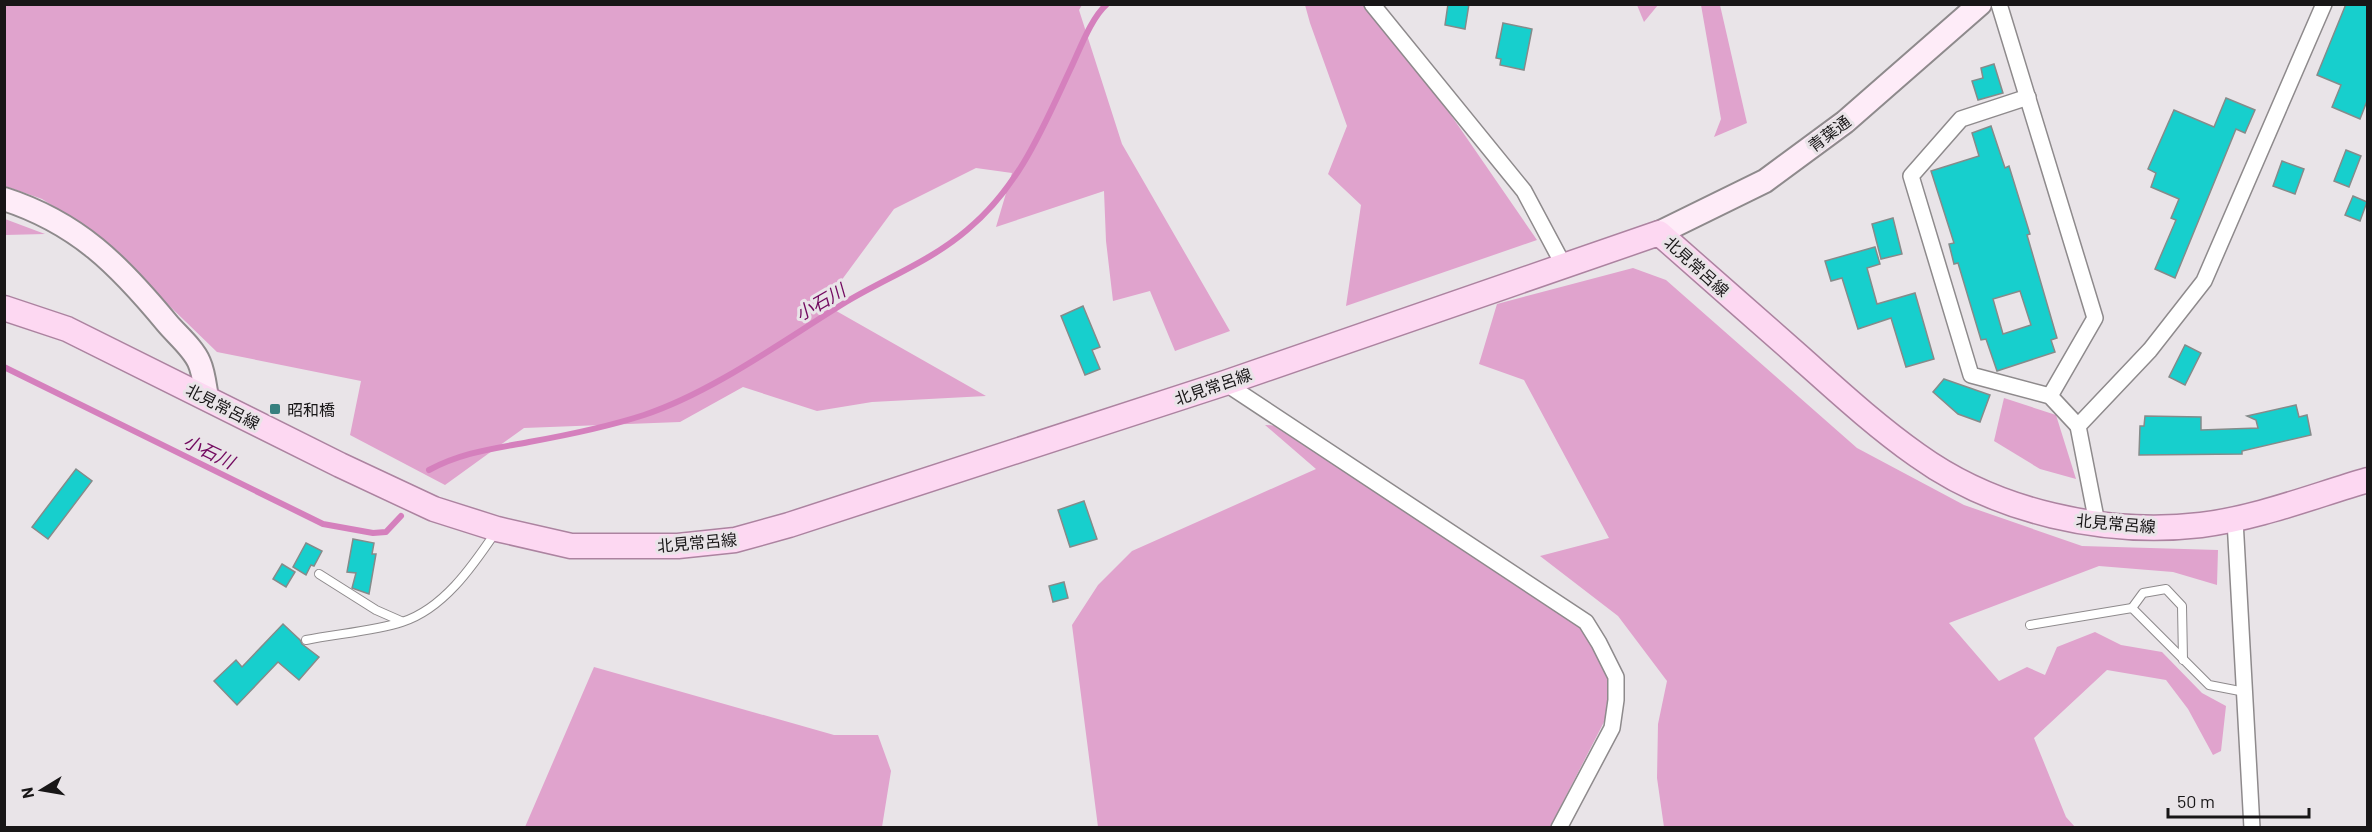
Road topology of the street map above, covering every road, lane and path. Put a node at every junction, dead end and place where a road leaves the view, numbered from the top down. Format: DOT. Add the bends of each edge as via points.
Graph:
graph roads {
  1 [pos="1372,4"];
  2 [pos="1980,4"];
  3 [pos="1999,4"];
  4 [pos="2324,4"];
  5 [pos="2028,98"];
  6 [pos="4,199"];
  7 [pos="1659,233"];
  8 [pos="1564,266"];
  9 [pos="4,308"];
  10 [pos="1226,383"];
  11 [pos="2050,396"];
  12 [pos="207,398"];
  13 [pos="2078,426"];
  14 [pos="2367,480"];
  15 [pos="2235,520"];
  16 [pos="2097,523"];
  17 [pos="497,529"];
  18 [pos="319,574"];
  19 [pos="2132,608"];
  20 [pos="403,622"];
  21 [pos="2030,625"];
  22 [pos="306,640"];
  23 [pos="2183,660"];
  24 [pos="2245,692"];
  25 [pos="1559,828"];
  26 [pos="2252,828"];
  1 -- 8 [label="street" via="1524,190"];
  2 -- 7 [label="street, 青葉通" via="1845,122 1765,181"];
  3 -- 5 [label="street"];
  4 -- 13 [label="street" via="2204,281 2150,350"];
  5 -- 11 [label="street" via="2095,318"];
  5 -- 11 [label="street" via="1961,119 1911,176 1971,375"];
  6 -- 12 [label="street" via="48,216 103,253 199,362"];
  7 -- 8 [label="main road, 北見常呂線"];
  7 -- 16 [label="main road, 北見常呂線" via="1854,406 1917,456 1992,497 2038,513"];
  8 -- 10 [label="main road, 北見常呂線"];
  9 -- 12 [label="main road, 北見常呂線" via="68,330"];
  10 -- 17 [label="main road, 北見常呂線" via="735,540 678,546 572,546"];
  10 -- 25 [label="street" via="1586,622 1616,677 1616,700 1611,728"];
  11 -- 13 [label="street"];
  12 -- 17 [label="main road, 北見常呂線" via="434,508"];
  13 -- 16 [label="street"];
  14 -- 15 [label="main road, 北見常呂線"];
  15 -- 16 [label="main road, 北見常呂線" via="2154,527"];
  15 -- 24 [label="street"];
  17 -- 20 [label="lane" via="472,567 444,596"];
  18 -- 20 [label="lane"];
  19 -- 21 [label="lane"];
  19 -- 23 [label="lane"];
  19 -- 23 [label="lane" via="2143,593 2166,589 2182,606"];
  20 -- 22 [label="lane"];
  23 -- 24 [label="lane" via="2209,685"];
  24 -- 26 [label="street"];
}
